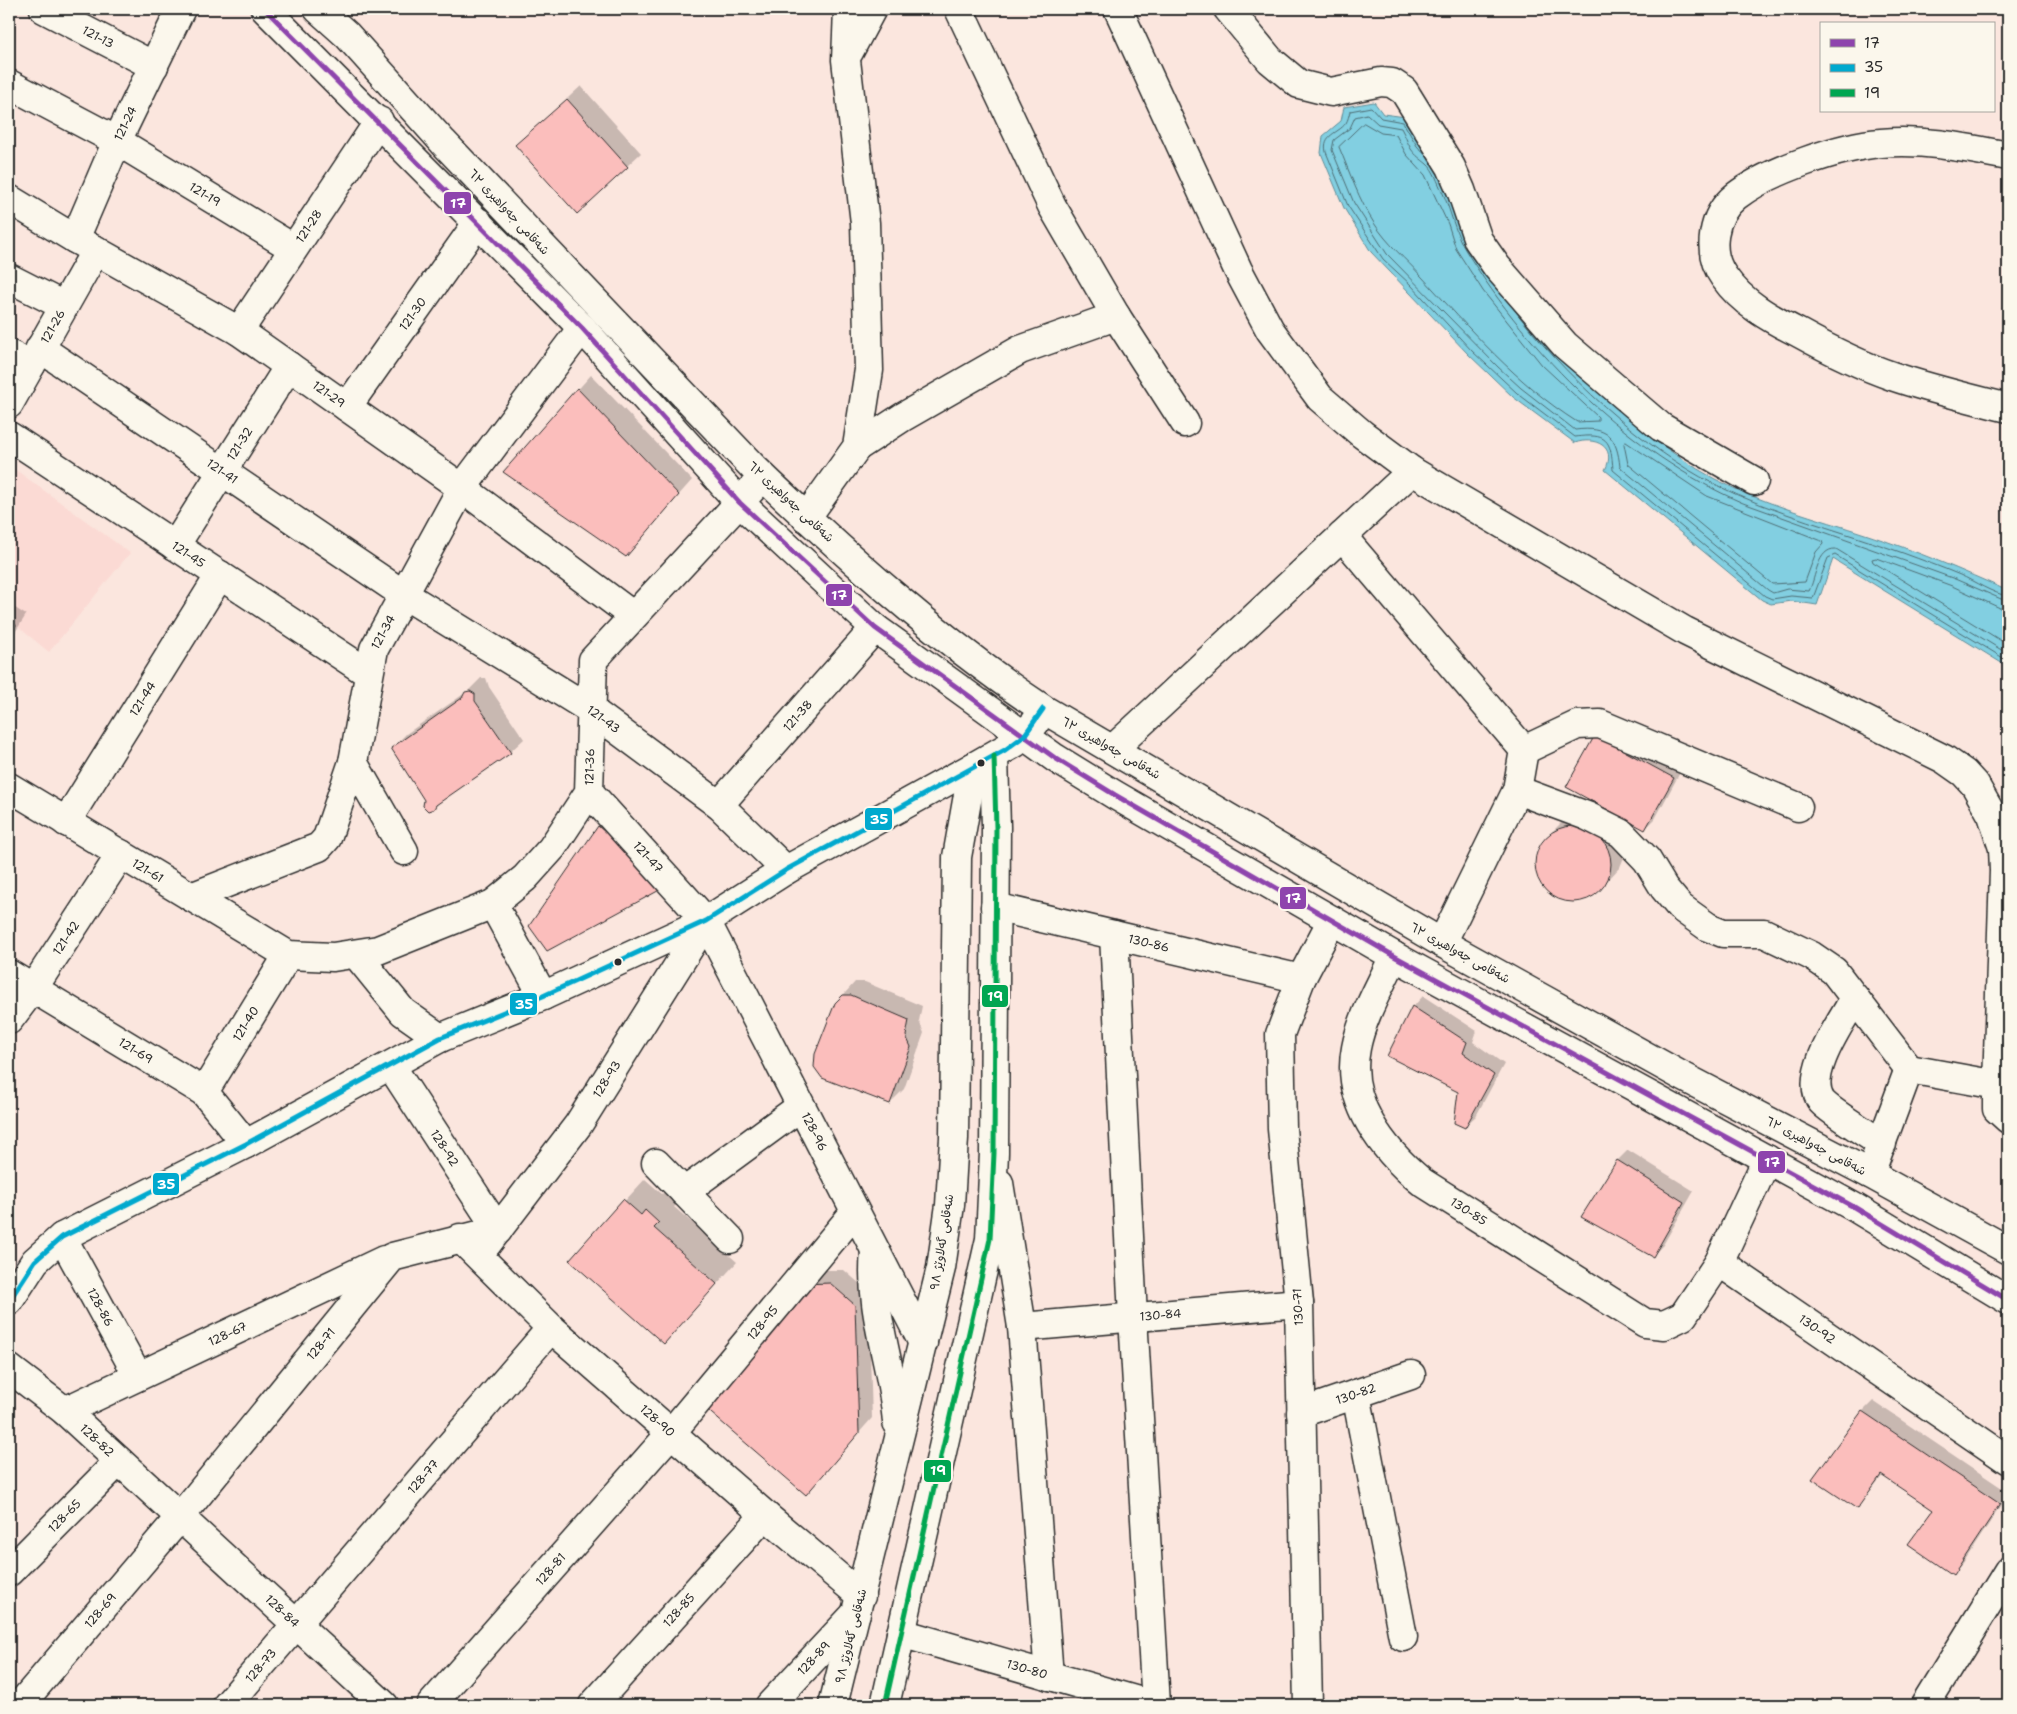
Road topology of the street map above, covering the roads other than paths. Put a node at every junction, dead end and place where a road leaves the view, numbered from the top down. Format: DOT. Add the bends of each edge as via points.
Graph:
graph roads {
  1 [pos="44,9"];
  2 [pos="181,9"];
  3 [pos="265,9"];
  4 [pos="318,9"];
  5 [pos="848,9"];
  6 [pos="872,9"];
  7 [pos="959,9"];
  8 [pos="1118,9"];
  9 [pos="1228,9"];
  10 [pos="846,60"];
  11 [pos="154,66"];
  12 [pos="9,84"];
  13 [pos="379,122"];
  14 [pos="117,141"];
  15 [pos="2008,156"];
  16 [pos="9,199"];
  17 [pos="478,222"];
  18 [pos="86,245"];
  19 [pos="293,248"];
  20 [pos="9,278"];
  21 [pos="64,306"];
  22 [pos="1116,316"];
  23 [pos="582,328"];
  24 [pos="239,330"];
  25 [pos="27,356"];
  26 [pos="289,366"];
  27 [pos="9,404"];
  28 [pos="347,407"];
  29 [pos="2008,408"];
  30 [pos="1185,423"];
  31 [pos="9,436"];
  32 [pos="857,447"];
  33 [pos="222,471"];
  34 [pos="1412,471"];
  35 [pos="763,477"];
  36 [pos="1754,481"];
  37 [pos="462,488"];
  38 [pos="740,503"];
  39 [pos="806,518"];
  40 [pos="1342,536"];
  41 [pos="175,546"];
  42 [pos="220,575"];
  43 [pos="403,594"];
  44 [pos="632,616"];
  45 [pos="875,628"];
  46 [pos="368,674"];
  47 [pos="1043,709"];
  48 [pos="591,710"];
  49 [pos="1024,736"];
  50 [pos="1114,749"];
  51 [pos="1524,750"];
  52 [pos="353,762"];
  53 [pos="983,762"];
  54 [pos="9,787"];
  55 [pos="1517,790"];
  56 [pos="589,792"];
  57 [pos="719,804"];
  58 [pos="1798,807"];
  59 [pos="66,822"];
  60 [pos="404,851"];
  61 [pos="121,854"];
  62 [pos="786,870"];
  63 [pos="191,897"];
  64 [pos="493,904"];
  65 [pos="995,907"];
  66 [pos="1332,920"];
  67 [pos="706,921"];
  68 [pos="1114,935"];
  69 [pos="1442,943"];
  70 [pos="356,954"];
  71 [pos="288,955"];
  72 [pos="1394,956"];
  73 [pos="9,974"];
  74 [pos="1301,979"];
  75 [pos="34,987"];
  76 [pos="543,996"];
  77 [pos="1855,998"];
  78 [pos="9,1020"];
  79 [pos="994,1024"];
  80 [pos="956,1025"];
  81 [pos="440,1038"];
  82 [pos="391,1066"];
  83 [pos="1908,1069"];
  84 [pos="1997,1084"];
  85 [pos="204,1092"];
  86 [pos="800,1107"];
  87 [pos="2008,1119"];
  88 [pos="246,1144"];
  89 [pos="1882,1144"];
  90 [pos="994,1153"];
  91 [pos="1767,1159"];
  92 [pos="656,1163"];
  93 [pos="1870,1174"];
  94 [pos="684,1192"];
  95 [pos="856,1212"];
  96 [pos="498,1230"];
  97 [pos="62,1238"];
  98 [pos="730,1239"];
  99 [pos="468,1247"];
  100 [pos="2008,1250"];
  101 [pos="875,1251"];
  102 [pos="392,1256"];
  103 [pos="1720,1262"];
  104 [pos="2002,1297"];
  105 [pos="9,1300"];
  106 [pos="1299,1303"];
  107 [pos="1133,1317"];
  108 [pos="1022,1327"];
  109 [pos="551,1328"];
  110 [pos="922,1343"];
  111 [pos="962,1357"];
  112 [pos="9,1368"];
  113 [pos="1411,1375"];
  114 [pos="138,1376"];
  115 [pos="1356,1394"];
  116 [pos="65,1410"];
  117 [pos="1301,1413"];
  118 [pos="671,1433"];
  119 [pos="898,1442"];
  120 [pos="2008,1460"];
  121 [pos="120,1461"];
  122 [pos="765,1515"];
  123 [pos="180,1517"];
  124 [pos="2008,1571"];
  125 [pos="9,1572"];
  126 [pos="858,1604"];
  127 [pos="297,1625"];
  128 [pos="901,1633"];
  129 [pos="1403,1637"];
  130 [pos="1049,1676"];
  131 [pos="1104,1699"];
  132 [pos="20,1705"];
  133 [pos="227,1705"];
  134 [pos="384,1705"];
  135 [pos="430,1705"];
  136 [pos="593,1705"];
  137 [pos="770,1705"];
  138 [pos="833,1705"];
  139 [pos="885,1705"];
  140 [pos="1154,1705"];
  141 [pos="1308,1705"];
  142 [pos="1925,1705"];
  1 -- 11 [label="street, 121-13"];
  2 -- 11 [label="street, 121-24"];
  3 -- 13 [label="street"];
  4 -- 35 [label="street, شەقامی جەواهیری ٦٣" via="347,35 443,142"];
  5 -- 10 [label="street"];
  6 -- 10 [label="street"];
  7 -- 22 [label="street" via="1052,206"];
  8 -- 34 [label="street" via="1238,270 1270,330 1320,398"];
  9 -- 36 [label="street" via="1270,60 1299,84 1331,92 1392,82 1404,91 1450,167 1478,240 1497,267 1565,345 1661,427"];
  10 -- 32 [label="street" via="865,223 869,370"];
  11 -- 14 [label="street, 121-24"];
  12 -- 14 [label="street, 121-19"];
  13 -- 17 [label="street"];
  13 -- 19 [label="street, 121-28"];
  14 -- 18 [label="street, 121-24"];
  14 -- 19 [label="street, 121-19"];
  15 -- 29 [label="street" via="1935,142 1880,143 1835,153 1764,178 1735,196 1721,215 1713,237 1715,260 1724,277 1743,298 1773,320 1891,375"];
  16 -- 18 [label="street, 121-29"];
  17 -- 23 [label="street"];
  17 -- 28 [label="street, 121-30"];
  18 -- 21 [label="street, 121-26"];
  18 -- 24 [label="street, 121-29"];
  19 -- 24 [label="street, 121-28"];
  20 -- 21 [label="street"];
  21 -- 25 [label="street, 121-26"];
  22 -- 30 [label="street"];
  22 -- 32 [label="street" via="1020,350"];
  23 -- 37 [label="street, 121-34"];
  23 -- 38 [label="street"];
  24 -- 26 [label="street, 121-29"];
  25 -- 27 [label="street, 121-26"];
  25 -- 33 [label="street, 121-41"];
  26 -- 28 [label="street, 121-29"];
  26 -- 33 [label="street, 121-32"];
  28 -- 37 [label="street, 121-29"];
  31 -- 41 [label="street, 121-45"];
  32 -- 39 [label="street"];
  33 -- 41 [label="street, 121-32"];
  33 -- 43 [label="street, 121-41"];
  34 -- 40 [label="street"];
  34 -- 84 [label="street" via="1685,631 1944,759 1964,773 1992,815 2004,858"];
  35 -- 38 [label="street, 121-36"];
  35 -- 39 [label="street, شەقامی جەواهیری ٦٣"];
  37 -- 43 [label="street, 121-34"];
  37 -- 44 [label="street, 121-29"];
  38 -- 44 [label="street, 121-36"];
  38 -- 45 [label="street"];
  39 -- 47 [label="street, شەقامی جەواهیری ٦٣" via="930,626"];
  40 -- 50 [label="street"];
  40 -- 51 [label="street"];
  41 -- 42 [label="street, 121-45"];
  42 -- 46 [label="street, 121-45"];
  42 -- 59 [label="street, 121-44"];
  43 -- 46 [label="street, 121-34" via="374,650"];
  43 -- 48 [label="street, 121-43"];
  44 -- 48 [label="street, 121-36" via="593,660"];
  45 -- 49 [label="street"];
  45 -- 57 [label="street, 121-38"];
  46 -- 52 [label="street, 121-34"];
  47 -- 49 [label="street"];
  47 -- 50 [label="street, شەقامی جەواهیری ٦٣"];
  48 -- 56 [label="street, 121-36"];
  48 -- 57 [label="street, 121-43"];
  49 -- 53 [label="street"];
  49 -- 66 [label="street" via="1115,795"];
  50 -- 69 [label="street, شەقامی جەواهیری ٦٣"];
  51 -- 55 [label="street"];
  51 -- 58 [label="street" via="1578,725 1600,724"];
  52 -- 60 [label="street"];
  52 -- 63 [label="street, 121-34" via="333,826 319,847"];
  53 -- 62 [label="street"];
  53 -- 65 [label="street" via="996,827"];
  53 -- 80 [label="street, شەقامی گەلاوێژ ٩٨" via="960,833 956,876"];
  54 -- 59 [label="street, 121-61"];
  55 -- 69 [label="street"];
  55 -- 77 [label="street" via="1587,816 1621,833 1647,860 1680,907 1708,928 1723,933 1764,933 1782,940 1834,971"];
  56 -- 64 [label="street, 121-36" via="552,848 525,878"];
  56 -- 67 [label="street, 121-47"];
  57 -- 62 [label="street, 121-43"];
  59 -- 61 [label="street, 121-61"];
  61 -- 63 [label="street, 121-61"];
  61 -- 75 [label="street, 121-42"];
  62 -- 67 [label="street"];
  63 -- 71 [label="street, 121-61"];
  64 -- 70 [label="street, 121-36" via="378,950"];
  64 -- 76 [label="street"];
  65 -- 68 [label="street, 130-86"];
  65 -- 79 [label="street"];
  66 -- 72 [label="street"];
  66 -- 74 [label="street, 130-71"];
  67 -- 76 [label="street"];
  67 -- 86 [label="street, 128-96"];
  67 -- 96 [label="street, 128-93" via="578,1125"];
  68 -- 74 [label="street, 130-86"];
  68 -- 107 [label="street"];
  69 -- 93 [label="street, شەقامی جەواهیری ٦٣" via="1682,1076"];
  70 -- 71 [label="street, 121-36" via="332,957"];
  70 -- 81 [label="street" via="403,1012"];
  71 -- 85 [label="street, 121-40"];
  72 -- 91 [label="street"];
  72 -- 103 [label="street, 130-85" via="1356,1048 1354,1077 1374,1131 1398,1162 1422,1182 1645,1323 1664,1325 1683,1316"];
  73 -- 75 [label="street, 121-69"];
  74 -- 106 [label="street, 130-71" via="1280,1034 1282,1129"];
  75 -- 78 [label="street, 121-42"];
  75 -- 85 [label="street, 121-69"];
  76 -- 81 [label="street"];
  77 -- 83 [label="street"];
  77 -- 89 [label="street" via="1821,1058 1816,1090 1822,1102"];
  79 -- 80 [label="street"];
  79 -- 90 [label="street"];
  80 -- 110 [label="street, شەقامی گەلاوێژ ٩٨" via="950,1204 941,1268"];
  81 -- 82 [label="street"];
  82 -- 88 [label="street"];
  82 -- 96 [label="street, 128-92"];
  83 -- 84 [label="street"];
  83 -- 89 [label="street"];
  84 -- 87 [label="street" via="1997,1109"];
  85 -- 88 [label="street, 121-69"];
  86 -- 94 [label="street"];
  86 -- 95 [label="street, 128-96"];
  88 -- 97 [label="street"];
  89 -- 93 [label="street"];
  90 -- 108 [label="street"];
  90 -- 111 [label="street" via="990,1239"];
  91 -- 103 [label="street"];
  91 -- 104 [label="street" via="1854,1207"];
  92 -- 94 [label="street"];
  93 -- 100 [label="street, شەقامی جەواهیری ٦٣"];
  94 -- 98 [label="street"];
  95 -- 101 [label="street, 128-96"];
  95 -- 118 [label="street, 128-95"];
  96 -- 99 [label="street"];
  97 -- 105 [label="street" via="36,1262"];
  97 -- 114 [label="street, 128-86"];
  99 -- 102 [label="street"];
  99 -- 109 [label="street, 128-90"];
  101 -- 110 [label="street, 128-96"];
  101 -- 119 [label="street" via="875,1304 893,1384"];
  102 -- 114 [label="street, 128-67"];
  102 -- 123 [label="street, 128-71"];
  103 -- 120 [label="street, 130-92"];
  106 -- 107 [label="street, 130-84"];
  106 -- 117 [label="street, 130-71"];
  107 -- 108 [label="street, 130-84"];
  107 -- 140 [label="street"];
  108 -- 130 [label="street"];
  109 -- 118 [label="street, 128-90"];
  109 -- 127 [label="street, 128-77"];
  110 -- 111 [label="street"];
  110 -- 119 [label="street, شەقامی گەلاوێژ ٩٨"];
  111 -- 128 [label="street"];
  112 -- 116 [label="street, 128-82"];
  113 -- 115 [label="street, 130-82"];
  114 -- 116 [label="street, 128-67"];
  115 -- 117 [label="street, 130-82"];
  115 -- 129 [label="street"];
  116 -- 121 [label="street, 128-82"];
  117 -- 141 [label="street, 130-71"];
  118 -- 122 [label="street, 128-90"];
  118 -- 135 [label="street, 128-81"];
  119 -- 126 [label="street, شەقامی گەلاوێژ ٩٨"];
  121 -- 123 [label="street, 128-82"];
  121 -- 125 [label="street, 128-65"];
  122 -- 126 [label="street, 128-90"];
  122 -- 136 [label="street, 128-85"];
  123 -- 127 [label="street, 128-84"];
  123 -- 132 [label="street, 128-69"];
  124 -- 142 [label="street"];
  126 -- 137 [label="street, 128-89"];
  126 -- 138 [label="street, شەقامی گەلاوێژ ٩٨"];
  127 -- 133 [label="street, 128-73"];
  127 -- 134 [label="street, 128-84"];
  128 -- 130 [label="street, 130-80"];
  128 -- 139 [label="street"];
  130 -- 131 [label="street, 130-80"];
  131 -- 140 [label="street, 130-80"];
}
